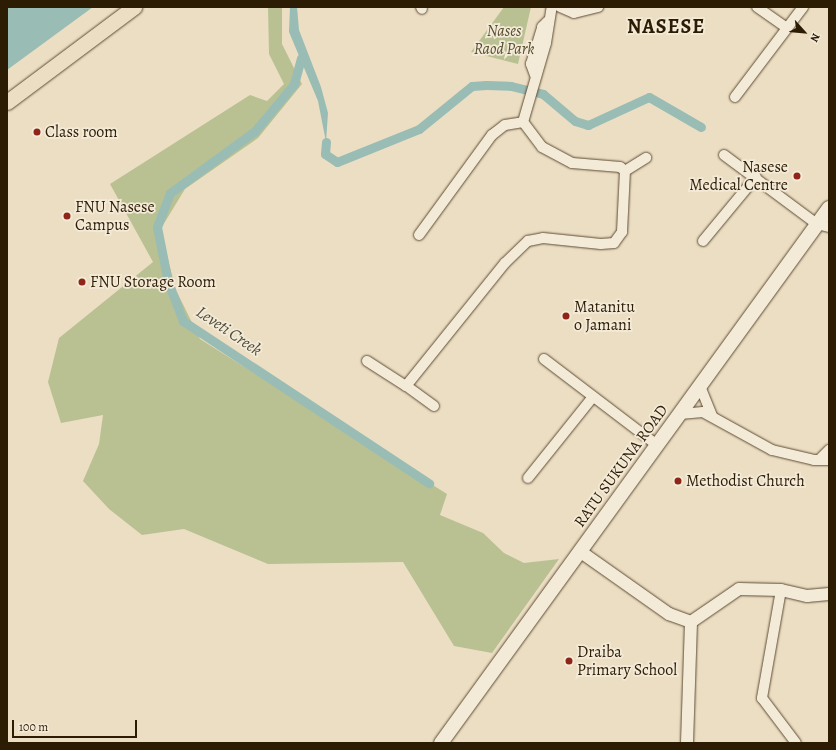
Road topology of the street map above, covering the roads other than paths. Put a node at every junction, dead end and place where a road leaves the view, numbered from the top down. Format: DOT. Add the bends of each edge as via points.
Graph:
graph roads {
  1 [pos="134,7"];
  2 [pos="552,7"];
  3 [pos="560,7"];
  4 [pos="598,7"];
  5 [pos="757,7"];
  6 [pos="802,7"];
  7 [pos="787,28"];
  8 [pos="735,97"];
  9 [pos="7,102"];
  10 [pos="523,122"];
  11 [pos="724,155"];
  12 [pos="646,158"];
  13 [pos="625,172"];
  14 [pos="756,177"];
  15 [pos="829,208"];
  16 [pos="823,226"];
  17 [pos="419,235"];
  18 [pos="703,241"];
  19 [pos="544,359"];
  20 [pos="367,361"];
  21 [pos="406,386"];
  22 [pos="700,386"];
  23 [pos="593,397"];
  24 [pos="434,406"];
  25 [pos="680,414"];
  26 [pos="712,416"];
  27 [pos="657,445"];
  28 [pos="829,450"];
  29 [pos="824,459"];
  30 [pos="528,478"];
  31 [pos="581,552"];
  32 [pos="781,590"];
  33 [pos="829,594"];
  34 [pos="691,622"];
  35 [pos="441,743"];
  36 [pos="687,743"];
  37 [pos="796,743"];
  1 -- 9 [label="main road"];
  2 -- 10 [label="street" via="548,21 542,27 533,57 535,75"];
  3 -- 4 [label="street" via="574,13"];
  5 -- 7 [label="street"];
  6 -- 7 [label="street"];
  7 -- 8 [label="street"];
  10 -- 13 [label="street" via="542,147 572,163 620,167"];
  10 -- 17 [label="street" via="505,125 492,135"];
  11 -- 14 [label="street"];
  12 -- 13 [label="street"];
  13 -- 21 [label="street" via="622,232 614,243 543,238 528,241 505,263"];
  14 -- 16 [label="street"];
  14 -- 18 [label="street"];
  15 -- 16 [label="main road, RATU SUKUNA ROAD"];
  16 -- 22 [label="main road, RATU SUKUNA ROAD"];
  19 -- 23 [label="street"];
  20 -- 21 [label="street"];
  21 -- 24 [label="street"];
  22 -- 25 [label="main road, RATU SUKUNA ROAD"];
  22 -- 26 [label="street"];
  23 -- 27 [label="street"];
  23 -- 30 [label="street"];
  25 -- 26 [label="street" via="703,412"];
  25 -- 27 [label="main road, RATU SUKUNA ROAD"];
  26 -- 29 [label="street" via="772,450 805,459"];
  27 -- 31 [label="main road, RATU SUKUNA ROAD"];
  28 -- 29 [label="street"];
  31 -- 34 [label="street" via="669,614"];
  31 -- 35 [label="main road, RATU SUKUNA ROAD"];
  32 -- 33 [label="street" via="807,596"];
  32 -- 34 [label="street" via="739,589"];
  32 -- 37 [label="street" via="762,698"];
  34 -- 36 [label="street"];
}
